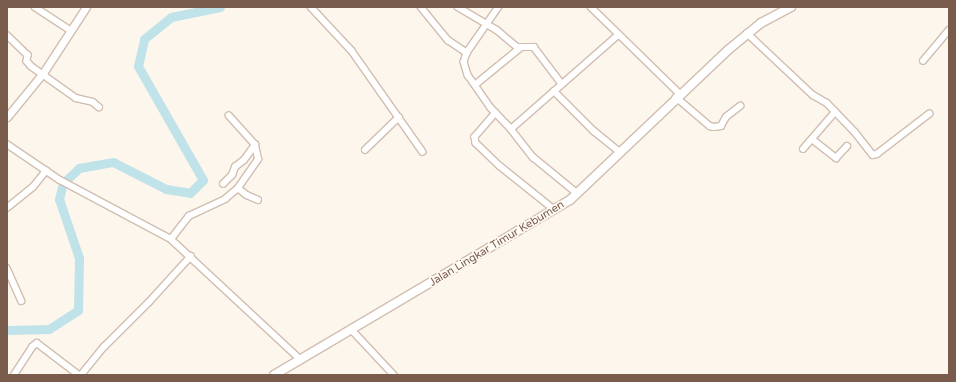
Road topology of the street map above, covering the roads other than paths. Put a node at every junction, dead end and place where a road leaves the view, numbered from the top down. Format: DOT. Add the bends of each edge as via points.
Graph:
graph roads {
  1 [pos="35,7"];
  2 [pos="86,7"];
  3 [pos="310,7"];
  4 [pos="421,7"];
  5 [pos="458,7"];
  6 [pos="499,7"];
  7 [pos="591,7"];
  8 [pos="791,7"];
  9 [pos="486,24"];
  10 [pos="70,30"];
  11 [pos="949,30"];
  12 [pos="747,33"];
  13 [pos="7,35"];
  14 [pos="618,35"];
  15 [pos="520,48"];
  16 [pos="467,53"];
  17 [pos="923,62"];
  18 [pos="43,73"];
  19 [pos="562,84"];
  20 [pos="475,85"];
  21 [pos="554,91"];
  22 [pos="678,96"];
  23 [pos="740,106"];
  24 [pos="99,107"];
  25 [pos="835,112"];
  26 [pos="496,113"];
  27 [pos="929,114"];
  28 [pos="229,116"];
  29 [pos="7,117"];
  30 [pos="399,117"];
  31 [pos="511,129"];
  32 [pos="812,139"];
  33 [pos="7,144"];
  34 [pos="255,145"];
  35 [pos="847,146"];
  36 [pos="803,149"];
  37 [pos="365,150"];
  38 [pos="423,152"];
  39 [pos="620,152"];
  40 [pos="46,171"];
  41 [pos="223,184"];
  42 [pos="238,188"];
  43 [pos="577,193"];
  44 [pos="258,200"];
  45 [pos="7,208"];
  46 [pos="555,210"];
  47 [pos="171,239"];
  48 [pos="191,256"];
  49 [pos="8,272"];
  50 [pos="22,301"];
  51 [pos="351,330"];
  52 [pos="300,359"];
  53 [pos="14,375"];
  54 [pos="80,375"];
  55 [pos="274,375"];
  56 [pos="394,375"];
  1 -- 10 [label="street"];
  2 -- 10 [label="street"];
  3 -- 30 [label="street" via="352,51"];
  4 -- 16 [label="street" via="448,40"];
  5 -- 9 [label="street"];
  6 -- 9 [label="street"];
  7 -- 14 [label="street"];
  8 -- 12 [label="main road, Jalan Lingkar Timur Kebumen"];
  9 -- 15 [label="street"];
  9 -- 16 [label="street"];
  10 -- 18 [label="street"];
  11 -- 17 [label="street"];
  12 -- 22 [label="main road, Jalan Lingkar Timur Kebumen"];
  12 -- 25 [label="street" via="813,95 823,100"];
  13 -- 18 [label="street" via="28,55 29,64"];
  14 -- 19 [label="street"];
  14 -- 22 [label="street"];
  15 -- 19 [label="street" via="534,47"];
  15 -- 20 [label="street"];
  16 -- 20 [label="street" via="464,62"];
  18 -- 24 [label="street" via="76,98 92,102"];
  18 -- 29 [label="street"];
  19 -- 21 [label="street"];
  20 -- 26 [label="street"];
  21 -- 31 [label="street"];
  21 -- 39 [label="street" via="594,131"];
  22 -- 23 [label="street" via="714,127 721,126 726,117"];
  22 -- 39 [label="main road, Jalan Lingkar Timur Kebumen"];
  25 -- 27 [label="street" via="874,155"];
  25 -- 32 [label="street"];
  26 -- 31 [label="street"];
  26 -- 46 [label="street" via="475,137 475,141 486,154"];
  28 -- 34 [label="street"];
  30 -- 37 [label="street"];
  30 -- 38 [label="street"];
  31 -- 43 [label="street" via="538,163"];
  32 -- 35 [label="street" via="836,158"];
  32 -- 36 [label="street"];
  33 -- 40 [label="street"];
  34 -- 41 [label="street"];
  34 -- 42 [label="street" via="258,159"];
  39 -- 43 [label="main road, Jalan Lingkar Timur Kebumen"];
  40 -- 45 [label="street" via="33,187"];
  40 -- 47 [label="street"];
  42 -- 44 [label="street" via="247,196"];
  42 -- 47 [label="street" via="225,199 189,216"];
  43 -- 46 [label="main road, Jalan Lingkar Timur Kebumen"];
  46 -- 51 [label="main road, Jalan Lingkar Timur Kebumen"];
  47 -- 48 [label="street"];
  48 -- 52 [label="street"];
  48 -- 54 [label="street"];
  49 -- 50 [label="street"];
  51 -- 52 [label="main road, Jalan Lingkar Timur Kebumen"];
  51 -- 56 [label="street"];
  52 -- 55 [label="main road, Jalan Lingkar Timur Kebumen"];
  53 -- 54 [label="street" via="32,347 37,344"];
}
